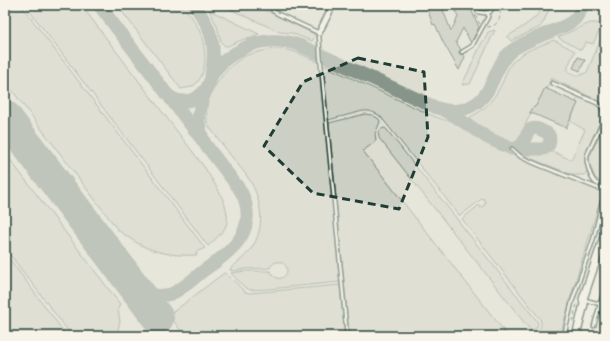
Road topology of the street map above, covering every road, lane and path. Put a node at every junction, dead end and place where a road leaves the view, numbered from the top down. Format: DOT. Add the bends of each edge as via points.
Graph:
graph roads {
  1 [pos="271,5"];
  2 [pos="333,5"];
  3 [pos="474,5"];
  4 [pos="494,5"];
  5 [pos="488,13"];
  6 [pos="319,33"];
  7 [pos="462,52"];
  8 [pos="552,83"];
  9 [pos="512,149"];
  10 [pos="605,189"];
  11 [pos="605,194"];
  12 [pos="605,234"];
  13 [pos="605,287"];
  14 [pos="583,300"];
  15 [pos="600,306"];
  16 [pos="605,309"];
  17 [pos="594,326"];
  18 [pos="347,336"];
  19 [pos="564,336"];
  20 [pos="576,336"];
  1 -- 6 [label="lane" via="273,11 278,14"];
  2 -- 6 [label="street"];
  3 -- 5 [label="lane" via="478,12"];
  4 -- 5 [label="lane"];
  5 -- 7 [label="lane" via="472,46"];
  6 -- 18 [label="lane"];
  8 -- 10 [label="lane" via="601,106 605,114 604,119 586,160 592,178"];
  9 -- 10 [label="lane" via="521,157 539,165"];
  11 -- 19 [label="lane"];
  12 -- 14 [label="street"];
  13 -- 15 [label="lane"];
  14 -- 15 [label="lane"];
  14 -- 20 [label="street"];
  15 -- 16 [label="lane"];
  15 -- 17 [label="lane"];
}
